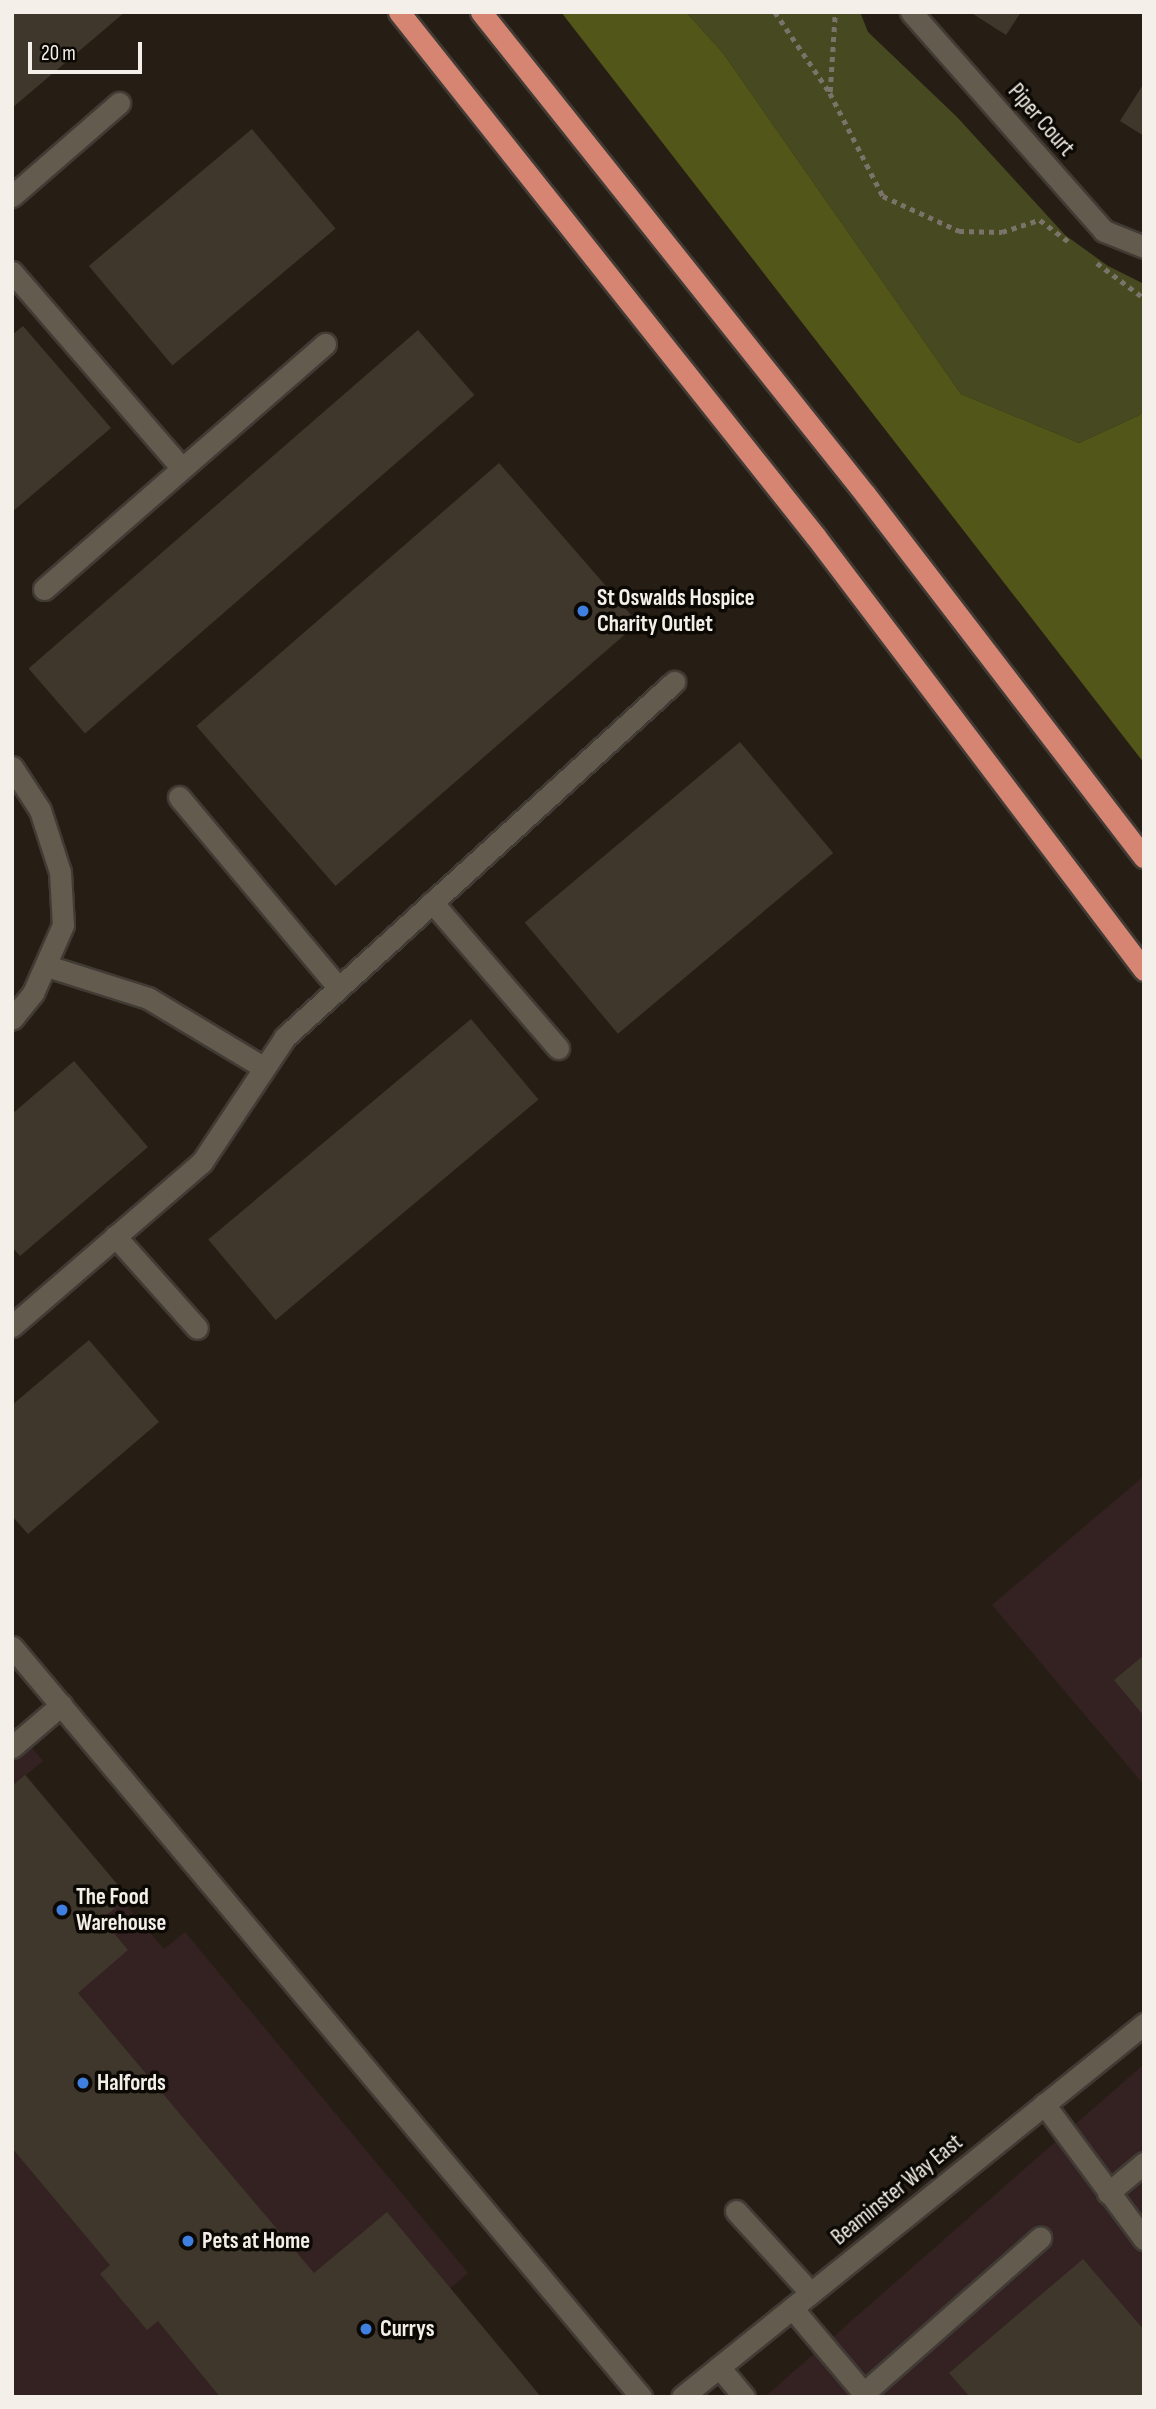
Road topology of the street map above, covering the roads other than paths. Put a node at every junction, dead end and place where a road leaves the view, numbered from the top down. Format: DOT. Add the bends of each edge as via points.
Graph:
graph roads {
  1 [pos="399,12"];
  2 [pos="481,12"];
  3 [pos="911,12"];
  4 [pos="118,103"];
  5 [pos="12,196"];
  6 [pos="1144,247"];
  7 [pos="12,272"];
  8 [pos="325,344"];
  9 [pos="183,468"];
  10 [pos="44,589"];
  11 [pos="674,682"];
  12 [pos="12,767"];
  13 [pos="179,797"];
  14 [pos="1144,857"];
  15 [pos="432,902"];
  16 [pos="47,966"];
  17 [pos="1144,970"];
  18 [pos="338,988"];
  19 [pos="12,1019"];
  20 [pos="558,1048"];
  21 [pos="263,1067"];
  22 [pos="115,1236"];
  23 [pos="12,1326"];
  24 [pos="197,1328"];
  25 [pos="12,1647"];
  26 [pos="61,1705"];
  27 [pos="12,1747"];
  28 [pos="1144,2024"];
  29 [pos="1044,2104"];
  30 [pos="1144,2163"];
  31 [pos="1108,2193"];
  32 [pos="736,2211"];
  33 [pos="1040,2238"];
  34 [pos="1144,2239"];
  35 [pos="811,2293"];
  36 [pos="792,2308"];
  37 [pos="719,2367"];
  38 [pos="865,2395"];
  39 [pos="641,2397"];
  40 [pos="682,2397"];
  41 [pos="744,2397"];
  1 -- 17 [label="highway" via="816,537"];
  2 -- 14 [label="highway" via="865,494"];
  3 -- 6 [label="street, Piper Court" via="1104,231"];
  4 -- 5 [label="street"];
  7 -- 9 [label="street"];
  8 -- 9 [label="street"];
  9 -- 10 [label="street"];
  11 -- 15 [label="street"];
  12 -- 16 [label="street" via="40,810 60,872 63,925"];
  13 -- 18 [label="street"];
  15 -- 18 [label="street"];
  15 -- 20 [label="street"];
  16 -- 19 [label="street"];
  16 -- 21 [label="street" via="148,998"];
  18 -- 21 [label="street" via="285,1037"];
  21 -- 22 [label="street" via="202,1162"];
  22 -- 23 [label="street"];
  22 -- 24 [label="street"];
  25 -- 26 [label="street"];
  26 -- 27 [label="street"];
  26 -- 39 [label="street"];
  28 -- 29 [label="street, Beaminster Way East"];
  29 -- 31 [label="street"];
  29 -- 35 [label="street, Beaminster Way East"];
  30 -- 31 [label="street"];
  31 -- 34 [label="street"];
  32 -- 35 [label="street"];
  33 -- 38 [label="street"];
  35 -- 36 [label="street, Beaminster Way East"];
  36 -- 37 [label="street, Beaminster Way East"];
  36 -- 38 [label="street"];
  37 -- 40 [label="street, Beaminster Way East"];
  37 -- 41 [label="street"];
}
